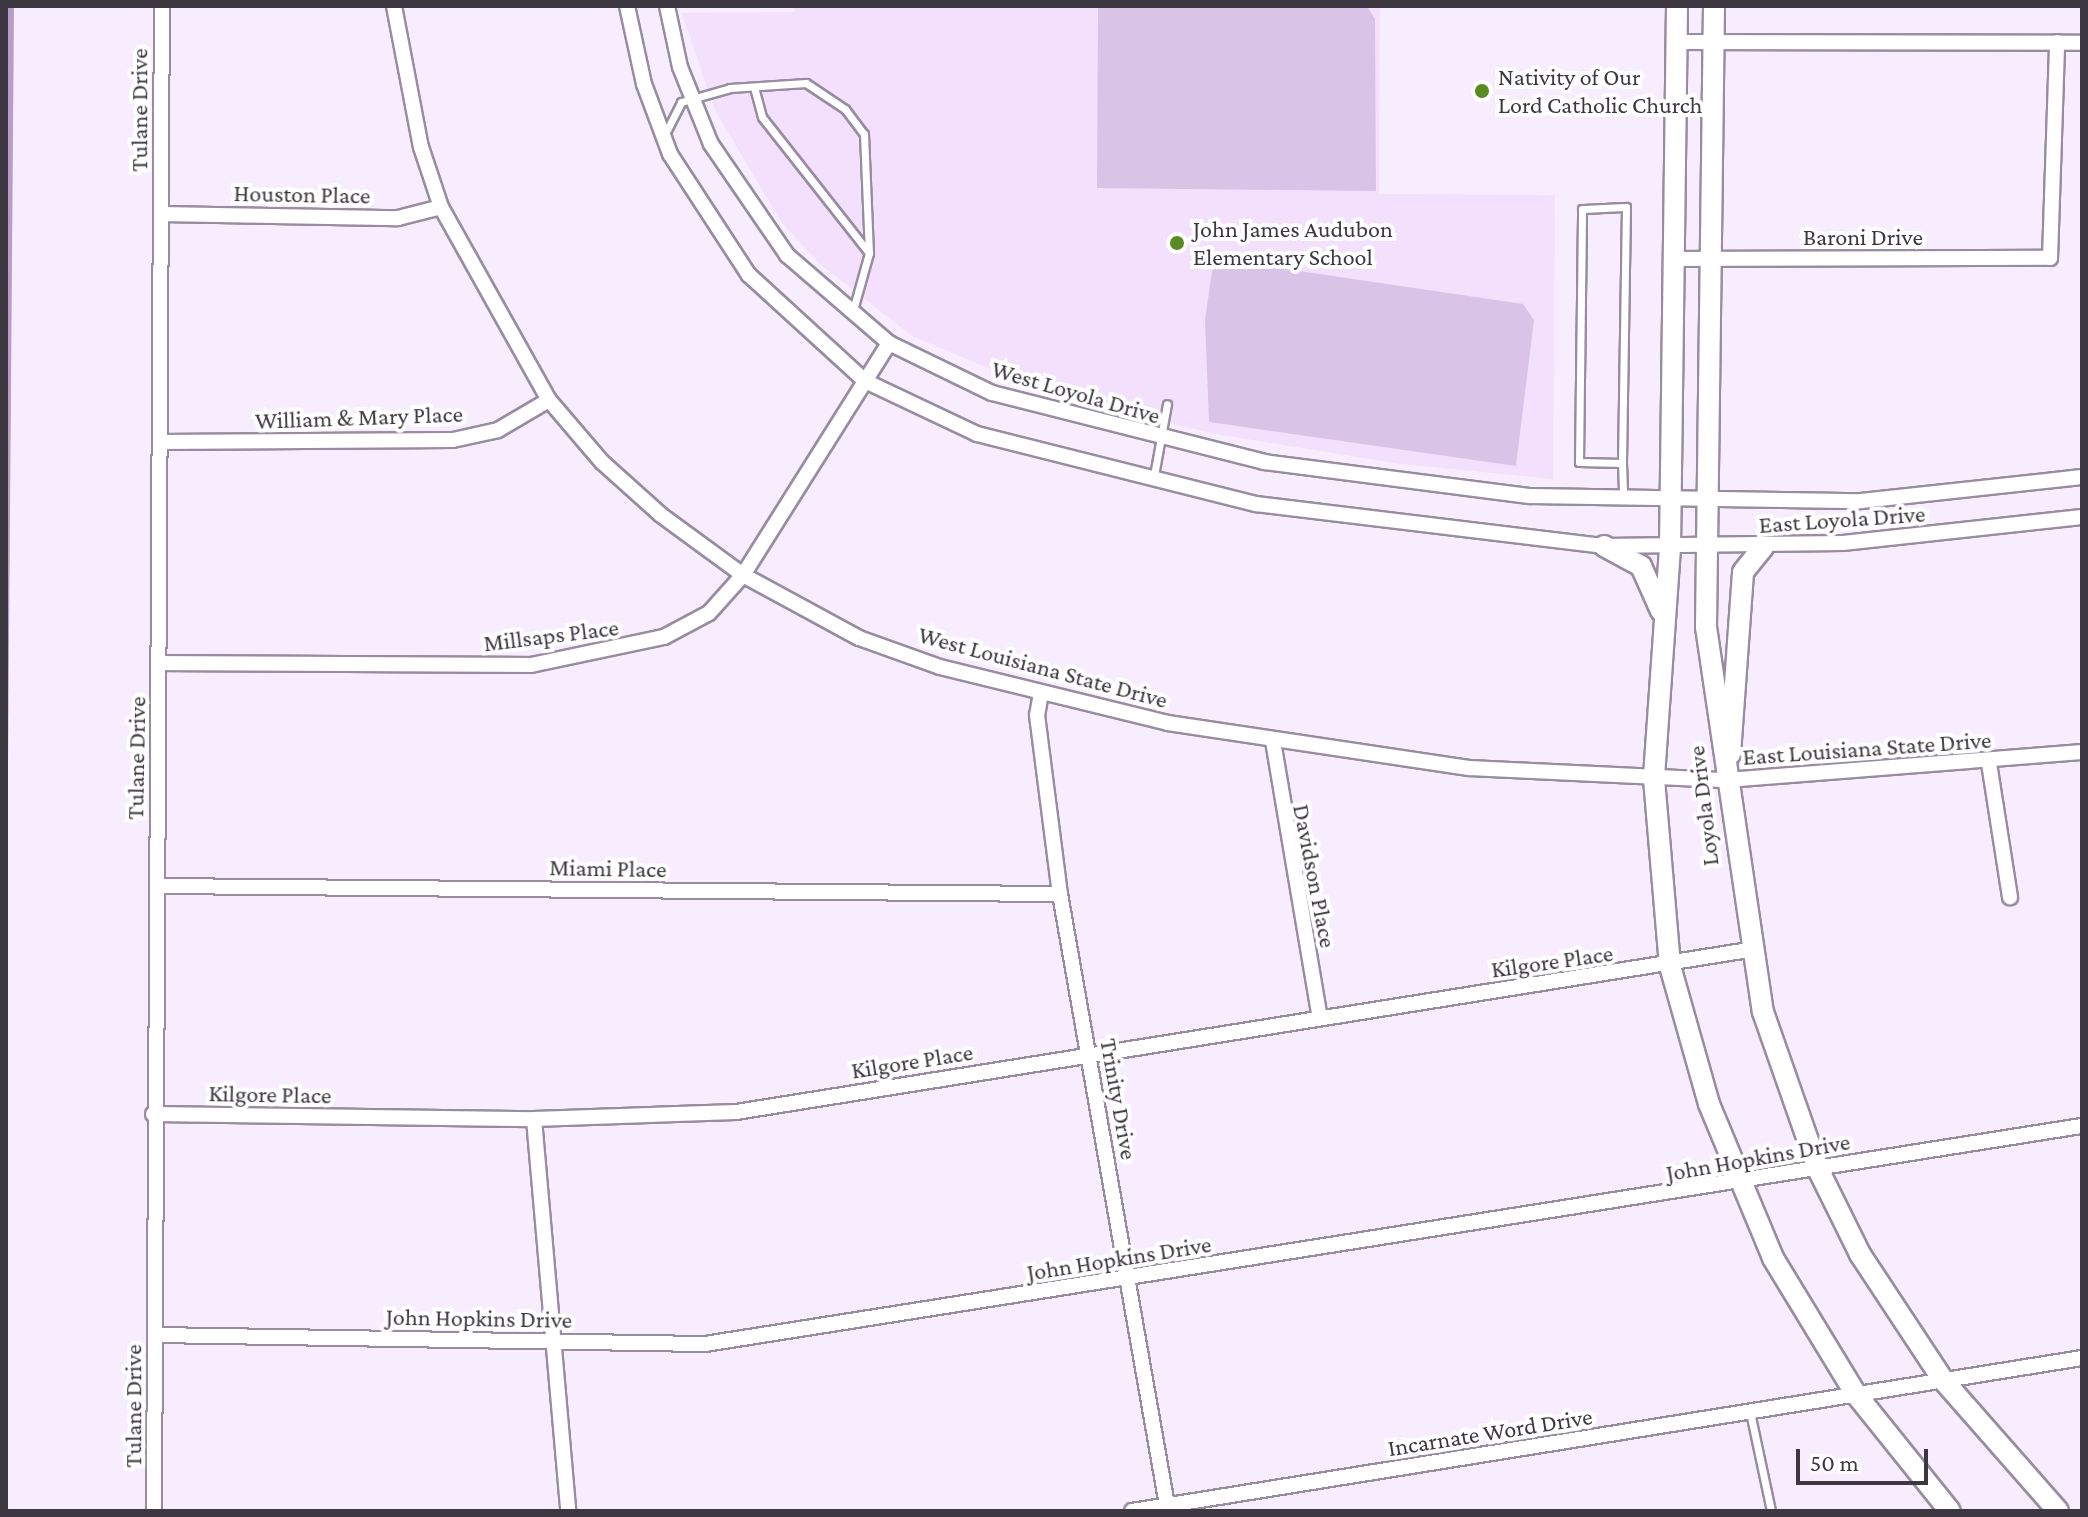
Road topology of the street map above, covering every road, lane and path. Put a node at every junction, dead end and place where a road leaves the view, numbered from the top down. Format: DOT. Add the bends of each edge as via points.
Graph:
graph roads {
  1 [pos="162,6"];
  2 [pos="394,6"];
  3 [pos="627,6"];
  4 [pos="667,6"];
  5 [pos="1677,6"];
  6 [pos="1714,6"];
  7 [pos="1677,42"];
  8 [pos="1714,42"];
  9 [pos="2057,42"];
  10 [pos="2082,43"];
  11 [pos="754,87"];
  12 [pos="692,96"];
  13 [pos="664,137"];
  14 [pos="441,207"];
  15 [pos="161,214"];
  16 [pos="869,253"];
  17 [pos="1676,259"];
  18 [pos="1711,260"];
  19 [pos="852,316"];
  20 [pos="889,343"];
  21 [pos="865,381"];
  22 [pos="549,400"];
  23 [pos="1167,404"];
  24 [pos="1163,440"];
  25 [pos="160,442"];
  26 [pos="1622,463"];
  27 [pos="2082,477"];
  28 [pos="1152,483"];
  29 [pos="1623,502"];
  30 [pos="1671,502"];
  31 [pos="1710,503"];
  32 [pos="2082,517"];
  33 [pos="1604,546"];
  34 [pos="1763,547"];
  35 [pos="1670,548"];
  36 [pos="1706,548"];
  37 [pos="743,575"];
  38 [pos="1666,634"];
  39 [pos="159,663"];
  40 [pos="1041,693"];
  41 [pos="1273,741"];
  42 [pos="2082,752"];
  43 [pos="1989,763"];
  44 [pos="1654,779"];
  45 [pos="1727,780"];
  46 [pos="157,886"];
  47 [pos="1060,894"];
  48 [pos="2010,897"];
  49 [pos="1749,950"];
  50 [pos="1670,966"];
  51 [pos="1320,1018"];
  52 [pos="1089,1055"];
  53 [pos="153,1114"];
  54 [pos="534,1119"];
  55 [pos="2082,1126"];
  56 [pos="1818,1169"];
  57 [pos="1738,1184"];
  58 [pos="1128,1280"];
  59 [pos="155,1335"];
  60 [pos="555,1342"];
  61 [pos="2082,1358"];
  62 [pos="1943,1380"];
  63 [pos="1855,1393"];
  64 [pos="1750,1411"];
  65 [pos="1167,1508"];
  66 [pos="154,1511"];
  67 [pos="568,1511"];
  68 [pos="1132,1511"];
  69 [pos="1771,1511"];
  70 [pos="1950,1511"];
  71 [pos="2058,1511"];
  1 -- 15 [label="street, Tulane Drive"];
  2 -- 14 [label="street, West Louisiana State Drive" via="421,147"];
  3 -- 13 [label="street"];
  4 -- 12 [label="street, West Loyola Drive"];
  5 -- 7 [label="main road, Loyola Drive"];
  6 -- 8 [label="main road, Loyola Drive"];
  7 -- 8 [label="street"];
  7 -- 17 [label="main road, Loyola Drive"];
  8 -- 9 [label="street"];
  8 -- 18 [label="main road, Loyola Drive"];
  9 -- 10 [label="street"];
  9 -- 18 [label="street, Baroni Drive" via="2050,258"];
  11 -- 12 [label="lane"];
  11 -- 16 [label="lane" via="762,117"];
  11 -- 16 [label="lane" via="806,83 845,109 864,134"];
  12 -- 13 [label="lane" via="681,102"];
  12 -- 19 [label="street, West Loyola Drive" via="711,144 758,218"];
  13 -- 21 [label="street" via="694,199 749,275"];
  14 -- 15 [label="street, Houston Place" via="398,218"];
  14 -- 22 [label="street, West Louisiana State Drive"];
  15 -- 25 [label="street, Tulane Drive"];
  16 -- 19 [label="lane"];
  17 -- 18 [label="street, Baroni Drive"];
  17 -- 30 [label="main road, Loyola Drive"];
  18 -- 31 [label="main road, Loyola Drive"];
  19 -- 20 [label="street, West Loyola Drive"];
  20 -- 21 [label="street, Millsaps Place"];
  20 -- 24 [label="street, West Loyola Drive" via="992,393"];
  21 -- 28 [label="street" via="977,434"];
  21 -- 37 [label="street, Millsaps Place"];
  22 -- 25 [label="street, William & Mary Place" via="498,430 453,440"];
  22 -- 37 [label="street, West Louisiana State Drive" via="602,462"];
  23 -- 24 [label="lane"];
  24 -- 28 [label="lane"];
  24 -- 29 [label="street, West Loyola Drive" via="1430,486"];
  25 -- 39 [label="street, Tulane Drive"];
  26 -- 26 [label="lane" via="1626,207 1582,209 1579,462"];
  26 -- 29 [label="lane"];
  27 -- 31 [label="street, East Loyola Drive" via="1861,501"];
  28 -- 33 [label="street" via="1344,519"];
  29 -- 30 [label="street, West Loyola Drive"];
  30 -- 31 [label="street, East Loyola Drive"];
  30 -- 35 [label="main road, Loyola Drive"];
  31 -- 36 [label="main road, Loyola Drive"];
  32 -- 34 [label="street, East Loyola Drive"];
  33 -- 35 [label="street, East Loyola Drive"];
  33 -- 38 [label="main road" via="1650,577"];
  34 -- 36 [label="street, East Loyola Drive"];
  34 -- 45 [label="main road" via="1743,572 1740,679"];
  35 -- 36 [label="street, East Loyola Drive"];
  35 -- 38 [label="main road, Loyola Drive"];
  36 -- 45 [label="main road, Loyola Drive" via="1709,666"];
  37 -- 39 [label="street, Millsaps Place" via="709,613 664,637 531,665"];
  37 -- 40 [label="street, West Louisiana State Drive" via="859,638"];
  38 -- 44 [label="main road, Loyola Drive"];
  39 -- 46 [label="street, Tulane Drive"];
  40 -- 41 [label="street, West Louisiana State Drive"];
  40 -- 47 [label="street, Trinity Drive" via="1037,715"];
  41 -- 44 [label="street, West Louisiana State Drive" via="1469,768"];
  41 -- 51 [label="street, Davidson Place"];
  42 -- 43 [label="street, East Louisiana State Drive"];
  43 -- 45 [label="street, East Louisiana State Drive"];
  43 -- 48 [label="street"];
  44 -- 45 [label="street, East Louisiana State Drive"];
  44 -- 50 [label="main road, Loyola Drive"];
  45 -- 49 [label="main road, Loyola Drive"];
  46 -- 47 [label="street, Miami Place"];
  46 -- 53 [label="street, Tulane Drive"];
  47 -- 52 [label="street, Trinity Drive"];
  49 -- 50 [label="street, Kilgore Place"];
  49 -- 56 [label="main road, Loyola Drive" via="1784,1083"];
  50 -- 51 [label="street, Kilgore Place"];
  50 -- 57 [label="main road, Loyola Drive"];
  51 -- 52 [label="street, Kilgore Place"];
  52 -- 54 [label="street, Kilgore Place" via="736,1112"];
  52 -- 58 [label="street, Trinity Drive"];
  53 -- 54 [label="street, Kilgore Place"];
  53 -- 59 [label="street, Tulane Drive"];
  54 -- 60 [label="street"];
  55 -- 56 [label="street, John Hopkins Drive"];
  56 -- 57 [label="street, John Hopkins Drive"];
  56 -- 62 [label="main road, Loyola Drive" via="1860,1254"];
  57 -- 58 [label="street, John Hopkins Drive"];
  57 -- 63 [label="main road, Loyola Drive" via="1816,1336"];
  58 -- 60 [label="street, John Hopkins Drive" via="705,1344"];
  58 -- 65 [label="street, Trinity Drive"];
  59 -- 60 [label="street, John Hopkins Drive"];
  59 -- 66 [label="street, Tulane Drive"];
  60 -- 67 [label="street"];
  61 -- 62 [label="street"];
  62 -- 63 [label="street, Incarnate Word Drive"];
  62 -- 71 [label="main road, Loyola Drive"];
  63 -- 64 [label="street, Incarnate Word Drive"];
  63 -- 70 [label="main road, Loyola Drive"];
  64 -- 65 [label="street, Incarnate Word Drive"];
  64 -- 69 [label="lane"];
  65 -- 68 [label="street, Incarnate Word Drive"];
}
